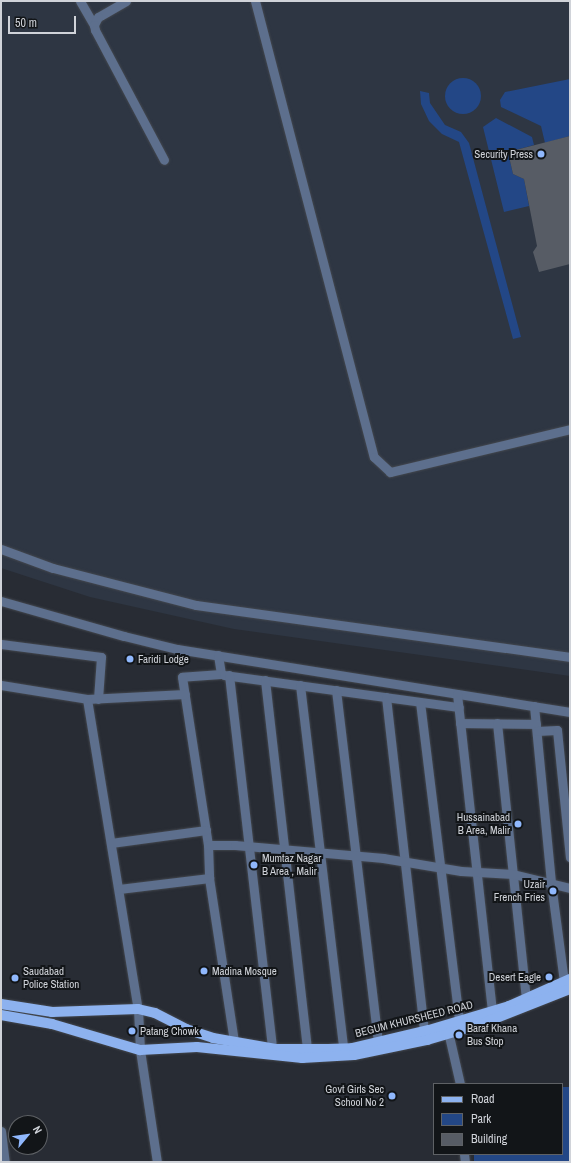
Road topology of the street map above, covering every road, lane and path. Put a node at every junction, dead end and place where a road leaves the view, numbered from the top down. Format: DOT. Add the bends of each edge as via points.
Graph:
graph roads {
  1 [pos="80,1"];
  2 [pos="126,1"];
  3 [pos="254,1"];
  4 [pos="94,25"];
  5 [pos="164,160"];
  6 [pos="570,429"];
  7 [pos="1,549"];
  8 [pos="1,601"];
  9 [pos="1,644"];
  10 [pos="218,655"];
  11 [pos="570,657"];
  12 [pos="225,675"];
  13 [pos="265,680"];
  14 [pos="1,685"];
  15 [pos="300,685"];
  16 [pos="336,690"];
  17 [pos="185,694"];
  18 [pos="457,694"];
  19 [pos="386,697"];
  20 [pos="87,699"];
  21 [pos="98,699"];
  22 [pos="420,702"];
  23 [pos="534,706"];
  24 [pos="459,707"];
  25 [pos="570,712"];
  26 [pos="460,723"];
  27 [pos="497,723"];
  28 [pos="536,727"];
  29 [pos="206,830"];
  30 [pos="111,843"];
  31 [pos="208,845"];
  32 [pos="248,846"];
  33 [pos="283,850"];
  34 [pos="320,854"];
  35 [pos="357,855"];
  36 [pos="570,857"];
  37 [pos="404,863"];
  38 [pos="441,867"];
  39 [pos="477,873"];
  40 [pos="513,874"];
  41 [pos="209,878"];
  42 [pos="551,883"];
  43 [pos="570,888"];
  44 [pos="119,890"];
  45 [pos="569,984"];
  46 [pos="526,999"];
  47 [pos="1,1004"];
  48 [pos="138,1010"];
  49 [pos="492,1011"];
  50 [pos="1,1015"];
  51 [pos="459,1021"];
  52 [pos="448,1030"];
  53 [pos="424,1032"];
  54 [pos="234,1041"];
  55 [pos="378,1043"];
  56 [pos="272,1048"];
  57 [pos="343,1048"];
  58 [pos="140,1050"];
  59 [pos="307,1050"];
  60 [pos="460,1083"];
  61 [pos="1,1131"];
  62 [pos="3,1156"];
  63 [pos="157,1162"];
  1 -- 4 [label="street"];
  2 -- 4 [label="street" via="98,17"];
  3 -- 6 [label="street" via="374,457 382,468 390,472"];
  4 -- 5 [label="street"];
  7 -- 11 [label="street" via="53,568 196,605"];
  8 -- 10 [label="street" via="124,636"];
  9 -- 21 [label="street" via="101,657"];
  10 -- 12 [label="street"];
  10 -- 18 [label="street"];
  12 -- 13 [label="street"];
  12 -- 17 [label="street" via="182,677"];
  12 -- 32 [label="street"];
  13 -- 15 [label="street"];
  13 -- 33 [label="street"];
  14 -- 20 [label="street"];
  15 -- 16 [label="street"];
  15 -- 34 [label="street"];
  16 -- 19 [label="street"];
  16 -- 35 [label="street"];
  17 -- 21 [label="street"];
  17 -- 29 [label="street"];
  18 -- 23 [label="street"];
  18 -- 24 [label="street"];
  19 -- 22 [label="street"];
  19 -- 37 [label="street"];
  20 -- 21 [label="street"];
  20 -- 30 [label="street"];
  22 -- 24 [label="street"];
  22 -- 38 [label="street"];
  23 -- 25 [label="street"];
  23 -- 28 [label="street"];
  24 -- 26 [label="street"];
  26 -- 27 [label="street"];
  26 -- 39 [label="street"];
  27 -- 28 [label="street"];
  27 -- 40 [label="street"];
  28 -- 36 [label="street" via="557,730"];
  28 -- 42 [label="street"];
  29 -- 30 [label="street"];
  29 -- 31 [label="street"];
  30 -- 44 [label="street"];
  31 -- 32 [label="street"];
  31 -- 41 [label="street"];
  32 -- 33 [label="street"];
  32 -- 56 [label="street"];
  33 -- 34 [label="street"];
  33 -- 59 [label="street"];
  34 -- 35 [label="street"];
  34 -- 57 [label="street"];
  35 -- 37 [label="street"];
  35 -- 55 [label="street"];
  37 -- 38 [label="street"];
  37 -- 53 [label="street"];
  38 -- 39 [label="street"];
  38 -- 51 [label="street"];
  39 -- 40 [label="street"];
  39 -- 49 [label="street"];
  40 -- 42 [label="street"];
  40 -- 46 [label="street"];
  41 -- 44 [label="street"];
  41 -- 54 [label="street"];
  42 -- 43 [label="street"];
  42 -- 45 [label="street"];
  44 -- 48 [label="street"];
  45 -- 46 [label="main road, BEGUM KHURSHEED ROAD"];
  45 -- 52 [label="main road, BEGUM KHURSHEED ROAD"];
  46 -- 49 [label="main road, BEGUM KHURSHEED ROAD"];
  47 -- 48 [label="main road, BEGUM KHURSHEED ROAD" via="52,1012"];
  48 -- 54 [label="main road, BEGUM KHURSHEED ROAD" via="155,1013 186,1029"];
  48 -- 58 [label="street"];
  49 -- 51 [label="main road, BEGUM KHURSHEED ROAD"];
  50 -- 58 [label="main road, BEGUM KHURSHEED ROAD" via="52,1024"];
  51 -- 52 [label="main road, BEGUM KHURSHEED ROAD"];
  52 -- 53 [label="main road, BEGUM KHURSHEED ROAD"];
  52 -- 58 [label="main road, BEGUM KHURSHEED ROAD" via="354,1055 302,1058 197,1047"];
  52 -- 60 [label="street"];
  53 -- 55 [label="main road, BEGUM KHURSHEED ROAD"];
  54 -- 56 [label="main road, BEGUM KHURSHEED ROAD"];
  55 -- 57 [label="main road, BEGUM KHURSHEED ROAD"];
  56 -- 59 [label="main road, BEGUM KHURSHEED ROAD"];
  57 -- 59 [label="main road, BEGUM KHURSHEED ROAD"];
  58 -- 63 [label="street"];
  61 -- 62 [label="street"];
}
